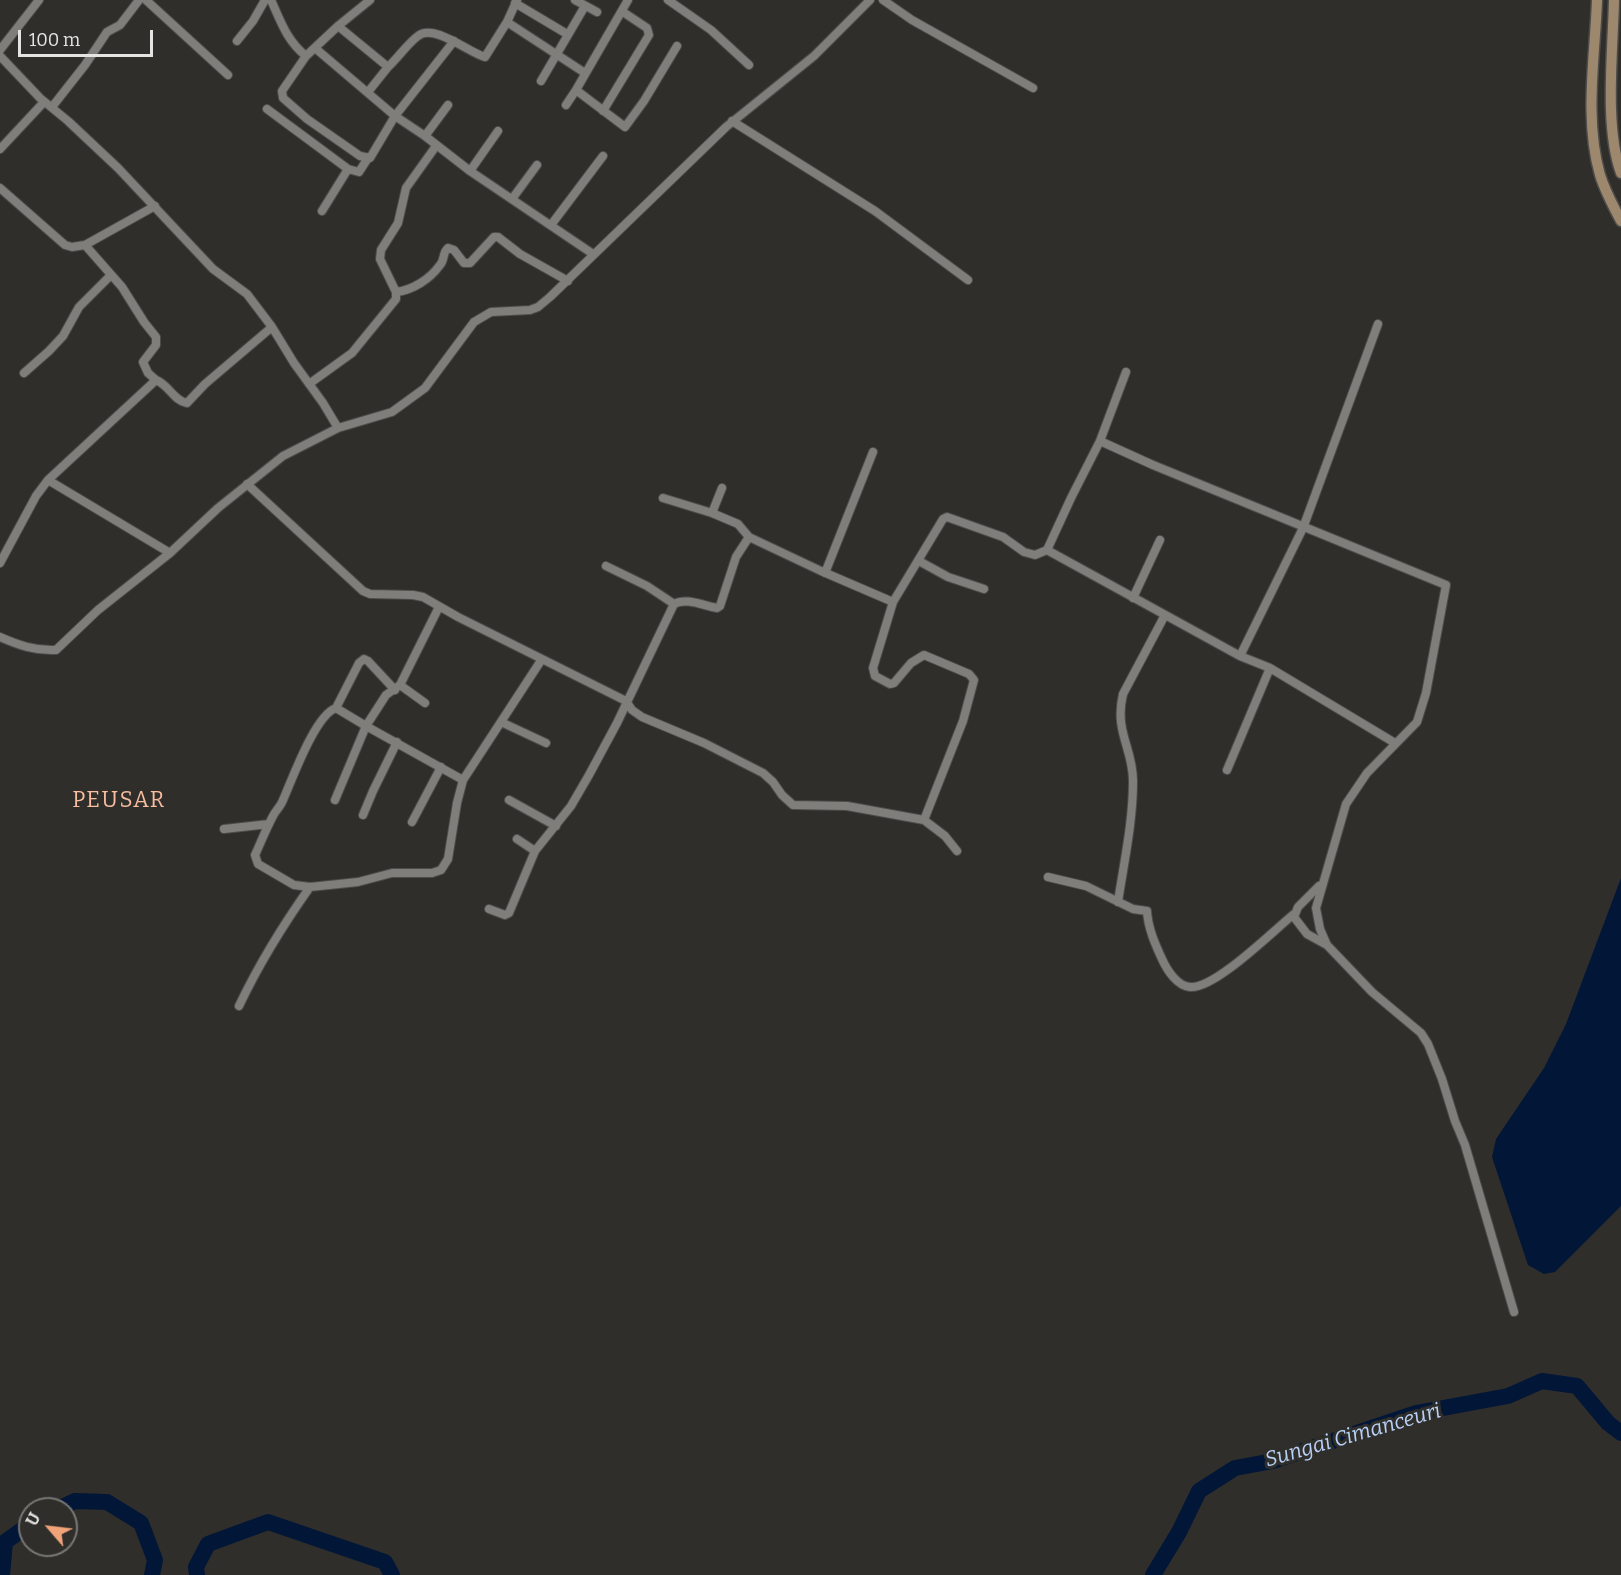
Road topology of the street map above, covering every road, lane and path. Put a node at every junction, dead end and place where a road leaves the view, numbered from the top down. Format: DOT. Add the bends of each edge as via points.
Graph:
graph roads {
  1 [pos="39,0"];
  2 [pos="139,0"];
  3 [pos="146,0"];
  4 [pos="265,0"];
  5 [pos="271,0"];
  6 [pos="370,0"];
  7 [pos="575,0"];
  8 [pos="628,0"];
  9 [pos="668,0"];
  10 [pos="870,0"];
  11 [pos="883,0"];
  12 [pos="1597,0"];
  13 [pos="1614,0"];
  14 [pos="516,2"];
  15 [pos="585,6"];
  16 [pos="597,12"];
  17 [pos="623,12"];
  18 [pos="507,22"];
  19 [pos="338,26"];
  20 [pos="567,34"];
  21 [pos="237,40"];
  22 [pos="454,41"];
  23 [pos="677,46"];
  24 [pos="315,48"];
  25 [pos="0,50"];
  26 [pos="556,54"];
  27 [pos="0,56"];
  28 [pos="306,56"];
  29 [pos="749,65"];
  30 [pos="388,68"];
  31 [pos="585,73"];
  32 [pos="228,75"];
  33 [pos="541,81"];
  34 [pos="1033,88"];
  35 [pos="576,90"];
  36 [pos="368,92"];
  37 [pos="44,102"];
  38 [pos="448,105"];
  39 [pos="566,105"];
  40 [pos="52,107"];
  41 [pos="267,109"];
  42 [pos="603,111"];
  43 [pos="395,116"];
  44 [pos="732,121"];
  45 [pos="498,131"];
  46 [pos="425,136"];
  47 [pos="436,146"];
  48 [pos="0,149"];
  49 [pos="603,156"];
  50 [pos="368,158"];
  51 [pos="537,165"];
  52 [pos="348,169"];
  53 [pos="470,171"];
  54 [pos="1621,173"];
  55 [pos="0,188"];
  56 [pos="512,199"];
  57 [pos="156,206"];
  58 [pos="322,211"];
  59 [pos="1621,221"];
  60 [pos="551,225"];
  61 [pos="85,245"];
  62 [pos="593,254"];
  63 [pos="111,275"];
  64 [pos="968,280"];
  65 [pos="568,281"];
  66 [pos="396,292"];
  67 [pos="1378,324"];
  68 [pos="272,327"];
  69 [pos="1126,372"];
  70 [pos="24,373"];
  71 [pos="156,380"];
  72 [pos="309,384"];
  73 [pos="338,428"];
  74 [pos="1100,441"];
  75 [pos="873,452"];
  76 [pos="48,480"];
  77 [pos="247,484"];
  78 [pos="722,488"];
  79 [pos="663,498"];
  80 [pos="712,513"];
  81 [pos="1303,528"];
  82 [pos="749,537"];
  83 [pos="1160,540"];
  84 [pos="1047,550"];
  85 [pos="170,553"];
  86 [pos="919,561"];
  87 [pos="0,563"];
  88 [pos="606,566"];
  89 [pos="825,573"];
  90 [pos="984,590"];
  91 [pos="1133,597"];
  92 [pos="893,602"];
  93 [pos="674,604"];
  94 [pos="439,607"];
  95 [pos="1164,615"];
  96 [pos="0,637"];
  97 [pos="1240,656"];
  98 [pos="542,659"];
  99 [pos="1270,668"];
  100 [pos="397,688"];
  101 [pos="626,701"];
  102 [pos="425,703"];
  103 [pos="336,708"];
  104 [pos="501,722"];
  105 [pos="366,726"];
  106 [pos="397,742"];
  107 [pos="546,743"];
  108 [pos="1395,743"];
  109 [pos="441,767"];
  110 [pos="1227,770"];
  111 [pos="463,780"];
  112 [pos="335,800"];
  113 [pos="509,800"];
  114 [pos="363,815"];
  115 [pos="924,820"];
  116 [pos="412,822"];
  117 [pos="269,824"];
  118 [pos="556,826"];
  119 [pos="224,829"];
  120 [pos="517,839"];
  121 [pos="535,851"];
  122 [pos="957,851"];
  123 [pos="1048,877"];
  124 [pos="1322,884"];
  125 [pos="310,887"];
  126 [pos="1118,902"];
  127 [pos="489,909"];
  128 [pos="1294,914"];
  129 [pos="1327,945"];
  130 [pos="239,1006"];
  131 [pos="1514,1312"];
  1 -- 25 [label="street"];
  2 -- 40 [label="street" via="120,25 107,32"];
  3 -- 32 [label="street"];
  4 -- 21 [label="street"];
  5 -- 28 [label="street" via="288,38"];
  6 -- 19 [label="street"];
  7 -- 15 [label="street"];
  8 -- 17 [label="street"];
  9 -- 29 [label="street" via="711,30"];
  10 -- 44 [label="street" via="814,56"];
  11 -- 34 [label="street"];
  12 -- 59 [label="street" via="1594,145 1600,175"];
  13 -- 54 [label="street" via="1612,118"];
  14 -- 18 [label="street"];
  14 -- 20 [label="street"];
  15 -- 16 [label="street"];
  15 -- 20 [label="street"];
  17 -- 31 [label="street"];
  17 -- 42 [label="street" via="647,27 649,35"];
  18 -- 22 [label="street" via="484,57"];
  18 -- 26 [label="street"];
  19 -- 24 [label="street"];
  19 -- 30 [label="street"];
  20 -- 26 [label="street"];
  22 -- 30 [label="street" via="422,34"];
  22 -- 43 [label="street"];
  23 -- 42 [label="street" via="625,127"];
  24 -- 28 [label="street"];
  24 -- 36 [label="street"];
  26 -- 31 [label="street"];
  26 -- 33 [label="street"];
  27 -- 37 [label="street"];
  28 -- 50 [label="street" via="282,91 283,98 307,119"];
  30 -- 36 [label="street"];
  31 -- 35 [label="street"];
  35 -- 39 [label="street"];
  35 -- 42 [label="street"];
  36 -- 43 [label="street"];
  37 -- 40 [label="street"];
  37 -- 48 [label="street"];
  38 -- 46 [label="street"];
  40 -- 57 [label="street"];
  41 -- 52 [label="street"];
  43 -- 46 [label="street"];
  43 -- 50 [label="street"];
  44 -- 62 [label="street"];
  44 -- 64 [label="street" via="875,211"];
  45 -- 53 [label="street"];
  46 -- 47 [label="street"];
  47 -- 53 [label="street"];
  47 -- 66 [label="street" via="406,188 398,223 381,250 380,260"];
  49 -- 60 [label="street"];
  50 -- 52 [label="street" via="359,172"];
  51 -- 56 [label="street"];
  52 -- 58 [label="street"];
  53 -- 56 [label="street"];
  55 -- 61 [label="street" via="65,245"];
  56 -- 60 [label="street"];
  57 -- 61 [label="street"];
  57 -- 68 [label="street" via="213,269 248,294"];
  60 -- 62 [label="street"];
  61 -- 63 [label="street"];
  62 -- 65 [label="street"];
  63 -- 70 [label="street" via="79,307 63,336"];
  63 -- 71 [label="street" via="156,337 154,348 142,362"];
  65 -- 66 [label="street" via="494,237 470,263 464,263 448,248 441,265 415,287"];
  65 -- 73 [label="street" via="538,307 483,316 474,322 436,377 419,393 392,412"];
  66 -- 72 [label="street" via="392,306 352,353"];
  67 -- 81 [label="street"];
  68 -- 71 [label="street" via="187,403 179,401"];
  68 -- 72 [label="street"];
  69 -- 74 [label="street"];
  71 -- 76 [label="street"];
  72 -- 73 [label="street"];
  73 -- 77 [label="street" via="283,456"];
  74 -- 81 [label="street"];
  74 -- 84 [label="street"];
  75 -- 89 [label="street"];
  76 -- 85 [label="street"];
  76 -- 87 [label="street"];
  77 -- 85 [label="street"];
  77 -- 94 [label="street" via="363,591 423,597"];
  78 -- 80 [label="street"];
  79 -- 80 [label="street"];
  80 -- 82 [label="street" via="738,524"];
  81 -- 97 [label="street"];
  81 -- 108 [label="street" via="1446,585 1417,722"];
  82 -- 89 [label="street"];
  82 -- 93 [label="street" via="736,557 720,606 686,601"];
  83 -- 91 [label="street"];
  84 -- 86 [label="street" via="1035,555 1024,552 1003,537 947,517"];
  84 -- 91 [label="street"];
  85 -- 96 [label="street" via="98,610 56,650 42,651"];
  86 -- 90 [label="street"];
  86 -- 92 [label="street"];
  88 -- 93 [label="street"];
  89 -- 92 [label="street"];
  91 -- 95 [label="street"];
  92 -- 115 [label="street" via="874,660 874,676 894,683 910,663 924,655 969,674 974,680 963,721"];
  93 -- 101 [label="street"];
  94 -- 98 [label="street"];
  94 -- 100 [label="street"];
  95 -- 97 [label="street"];
  95 -- 126 [label="street" via="1120,706 1119,720 1133,781"];
  97 -- 99 [label="street"];
  98 -- 101 [label="street"];
  98 -- 104 [label="street"];
  99 -- 108 [label="street"];
  99 -- 110 [label="street"];
  100 -- 102 [label="street"];
  100 -- 103 [label="street" via="364,659"];
  100 -- 105 [label="street" via="386,695"];
  101 -- 115 [label="street" via="642,717 763,773 793,805 847,806"];
  101 -- 118 [label="street" via="589,775"];
  103 -- 105 [label="street"];
  103 -- 117 [label="street" via="317,727"];
  104 -- 107 [label="street"];
  104 -- 111 [label="street"];
  105 -- 106 [label="street"];
  105 -- 112 [label="street"];
  106 -- 109 [label="street"];
  106 -- 114 [label="street"];
  108 -- 124 [label="street" via="1367,773 1346,804"];
  109 -- 111 [label="street"];
  109 -- 116 [label="street"];
  111 -- 125 [label="street" via="448,859 441,870 392,873 358,882"];
  113 -- 118 [label="street"];
  115 -- 122 [label="street"];
  117 -- 119 [label="street"];
  117 -- 125 [label="street" via="255,855 258,864 294,885"];
  118 -- 121 [label="street"];
  120 -- 121 [label="street"];
  121 -- 127 [label="street" via="509,913"];
  123 -- 126 [label="street" via="1086,886"];
  124 -- 128 [label="street"];
  124 -- 129 [label="street" via="1316,908"];
  125 -- 130 [label="street" via="259,965"];
  126 -- 128 [label="street" via="1147,911 1153,939 1167,970 1190,987 1218,978"];
  128 -- 129 [label="street" via="1307,934"];
  129 -- 131 [label="street" via="1428,1044 1465,1145"];
}
